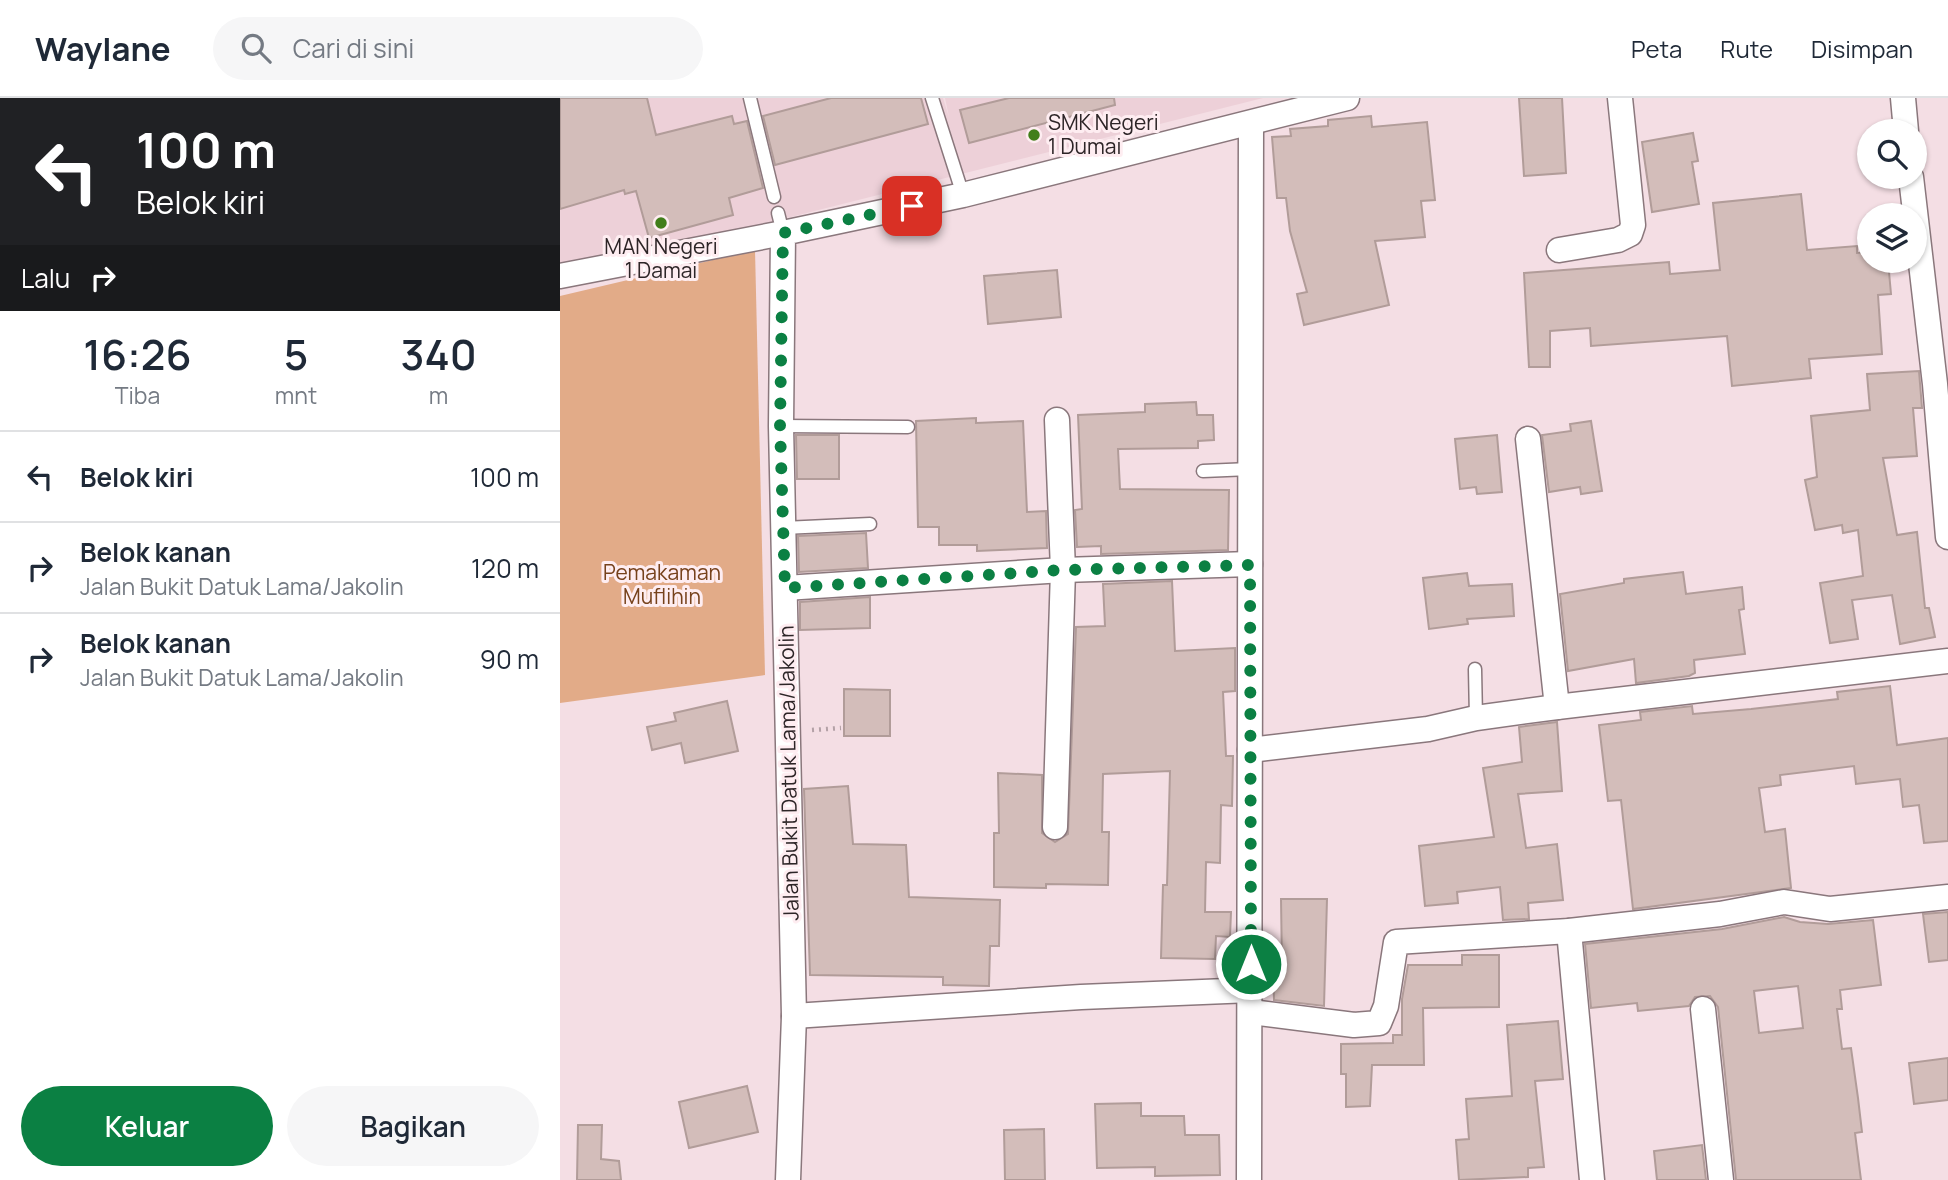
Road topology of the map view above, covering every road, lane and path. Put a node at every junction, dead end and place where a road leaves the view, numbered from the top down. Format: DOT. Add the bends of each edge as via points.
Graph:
graph roads {
  1 [pos="750,98"];
  2 [pos="932,98"];
  3 [pos="1347,98"];
  4 [pos="1620,98"];
  5 [pos="1903,98"];
  6 [pos="1905,119"];
  7 [pos="1251,124"];
  8 [pos="1913,189"];
  9 [pos="963,195"];
  10 [pos="774,197"];
  11 [pos="780,223"];
  12 [pos="1559,250"];
  13 [pos="560,276"];
  14 [pos="1057,420"];
  15 [pos="780,426"];
  16 [pos="908,426"];
  17 [pos="1528,439"];
  18 [pos="1250,469"];
  19 [pos="1203,471"];
  20 [pos="870,524"];
  21 [pos="783,528"];
  22 [pos="1948,537"];
  23 [pos="1250,565"];
  24 [pos="1063,570"];
  25 [pos="785,588"];
  26 [pos="1948,661"];
  27 [pos="1475,669"];
  28 [pos="1558,707"];
  29 [pos="1476,718"];
  30 [pos="1250,750"];
  31 [pos="1055,827"];
  32 [pos="1948,897"];
  33 [pos="1569,931"];
  34 [pos="1251,1001"];
  35 [pos="1703,1009"];
  36 [pos="794,1016"];
  37 [pos="788,1180"];
  38 [pos="1249,1180"];
  39 [pos="1592,1180"];
  40 [pos="1721,1180"];
  1 -- 10 [label="lane"];
  2 -- 9 [label="lane"];
  3 -- 7 [label="street"];
  4 -- 12 [label="street" via="1633,225 1630,234"];
  5 -- 6 [label="street"];
  7 -- 9 [label="street"];
  7 -- 18 [label="street"];
  8 -- 22 [label="street"];
  9 -- 11 [label="street"];
  11 -- 13 [label="street"];
  11 -- 15 [label="street, Jalan Bukit Datuk Lama/Jakolin"];
  14 -- 24 [label="street"];
  15 -- 16 [label="lane"];
  15 -- 21 [label="street, Jalan Bukit Datuk Lama/Jakolin"];
  17 -- 28 [label="street"];
  18 -- 19 [label="lane"];
  18 -- 23 [label="street"];
  20 -- 21 [label="lane"];
  21 -- 25 [label="street, Jalan Bukit Datuk Lama/Jakolin"];
  23 -- 24 [label="street"];
  23 -- 30 [label="street"];
  24 -- 25 [label="street"];
  24 -- 31 [label="street"];
  25 -- 36 [label="street, Jalan Bukit Datuk Lama/Jakolin"];
  26 -- 28 [label="street"];
  27 -- 29 [label="lane"];
  28 -- 29 [label="street"];
  29 -- 30 [label="street" via="1428,729"];
  30 -- 34 [label="street"];
  32 -- 33 [label="street" via="1830,909 1783,902"];
  33 -- 34 [label="street" via="1396,942 1379,1023"];
  33 -- 39 [label="street"];
  34 -- 36 [label="street" via="1081,997"];
  34 -- 38 [label="street"];
  35 -- 40 [label="street"];
  36 -- 37 [label="street, Jalan Bukit Datuk Lama/Jakolin"];
}
